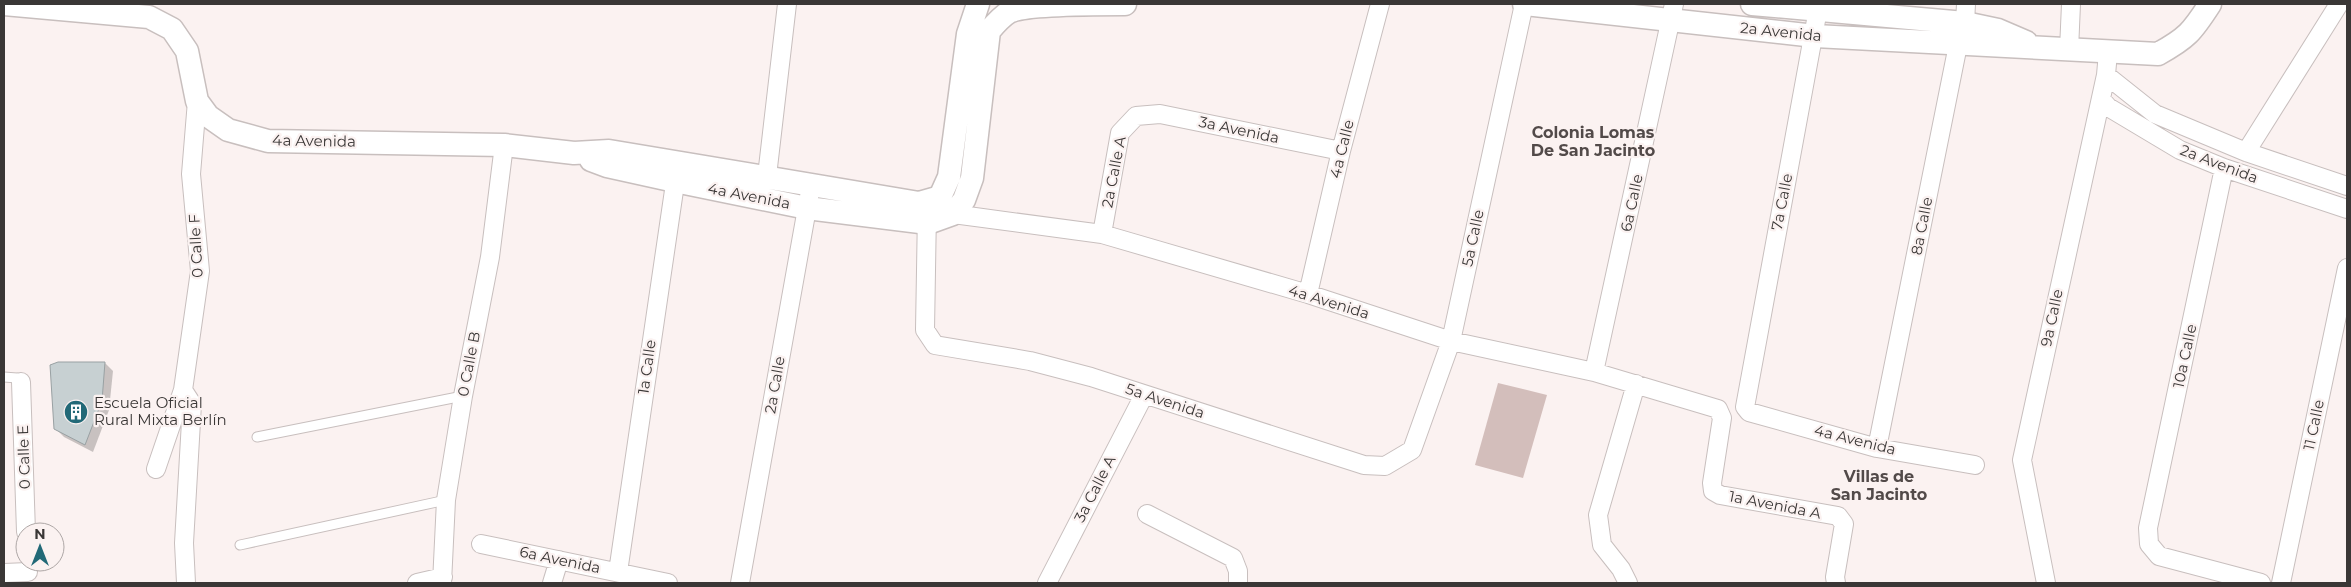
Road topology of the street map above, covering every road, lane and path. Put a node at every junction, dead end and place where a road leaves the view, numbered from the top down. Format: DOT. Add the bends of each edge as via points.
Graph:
graph roads {
  1 [pos="4,4"];
  2 [pos="787,4"];
  3 [pos="978,4"];
  4 [pos="1125,4"];
  5 [pos="1380,4"];
  6 [pos="1524,4"];
  7 [pos="1752,4"];
  8 [pos="2072,4"];
  9 [pos="2210,4"];
  10 [pos="2340,4"];
  11 [pos="1819,7"];
  12 [pos="1673,12"];
  13 [pos="1965,14"];
  14 [pos="996,22"];
  15 [pos="1815,36"];
  16 [pos="1958,45"];
  17 [pos="2038,48"];
  18 [pos="2069,50"];
  19 [pos="2108,52"];
  20 [pos="2106,75"];
  21 [pos="2101,99"];
  22 [pos="197,100"];
  23 [pos="1136,116"];
  24 [pos="504,145"];
  25 [pos="1341,151"];
  26 [pos="2246,152"];
  27 [pos="2224,168"];
  28 [pos="676,172"];
  29 [pos="767,176"];
  30 [pos="2347,186"];
  31 [pos="809,197"];
  32 [pos="933,208"];
  33 [pos="2347,210"];
  34 [pos="1102,234"];
  35 [pos="2347,268"];
  36 [pos="1308,294"];
  37 [pos="1451,341"];
  38 [pos="1594,372"];
  39 [pos="4,377"];
  40 [pos="21,382"];
  41 [pos="1636,384"];
  42 [pos="183,390"];
  43 [pos="1144,395"];
  44 [pos="463,396"];
  45 [pos="1744,400"];
  46 [pos="257,437"];
  47 [pos="1877,448"];
  48 [pos="1397,460"];
  49 [pos="1975,465"];
  50 [pos="156,469"];
  51 [pos="1713,491"];
  52 [pos="446,500"];
  53 [pos="1147,514"];
  54 [pos="26,522"];
  55 [pos="481,544"];
  56 [pos="240,545"];
  57 [pos="558,560"];
  58 [pos="28,572"];
  59 [pos="618,572"];
  60 [pos="4,573"];
  61 [pos="1238,577"];
  62 [pos="443,580"];
  63 [pos="186,583"];
  64 [pos="418,583"];
  65 [pos="552,583"];
  66 [pos="668,583"];
  67 [pos="740,583"];
  68 [pos="1047,583"];
  69 [pos="1628,583"];
  70 [pos="1836,583"];
  71 [pos="2046,583"];
  72 [pos="2261,583"];
  73 [pos="2282,583"];
  1 -- 22 [label="street, 4a Avenida" via="149,17 172,29 187,51"];
  2 -- 29 [label="street"];
  3 -- 14 [label="street"];
  3 -- 32 [label="street" via="968,34 949,177"];
  4 -- 14 [label="street" via="1028,8 1010,12"];
  5 -- 25 [label="street, 4a Calle"];
  6 -- 12 [label="street, 2a Avenida"];
  6 -- 37 [label="street, 5a Calle"];
  7 -- 11 [label="street, 2a Avenida"];
  8 -- 18 [label="street"];
  9 -- 19 [label="street, 2a Avenida" via="2183,41 2158,54"];
  10 -- 26 [label="street"];
  11 -- 13 [label="street, 2a Avenida"];
  11 -- 15 [label="street, 7a Calle"];
  12 -- 15 [label="street, 2a Avenida"];
  12 -- 38 [label="street, 6a Calle"];
  13 -- 16 [label="street, 8a Calle"];
  13 -- 17 [label="street, 2a Avenida"];
  14 -- 32 [label="street" via="989,31 972,178 964,200"];
  15 -- 16 [label="street, 2a Avenida"];
  15 -- 45 [label="street, 7a Calle"];
  16 -- 17 [label="street, 2a Avenida"];
  16 -- 47 [label="street, 8a Calle"];
  17 -- 18 [label="street, 2a Avenida"];
  18 -- 19 [label="street, 2a Avenida"];
  19 -- 20 [label="street, 9a Calle"];
  20 -- 21 [label="street, 9a Calle"];
  20 -- 26 [label="street, 2a Avenida" via="2155,114"];
  21 -- 27 [label="street, 2a Avenida" via="2108,107 2180,150"];
  21 -- 71 [label="street, 9a Calle" via="2022,460"];
  22 -- 24 [label="street, 4a Avenida" via="208,116 228,130 268,140"];
  22 -- 42 [label="street, 0 Calle F" via="191,174 200,270"];
  23 -- 25 [label="street, 3a Avenida" via="1160,114"];
  23 -- 34 [label="street, 2a Calle A" via="1120,133"];
  24 -- 28 [label="street, 4a Avenida" via="574,153 608,151"];
  24 -- 44 [label="street, 0 Calle B" via="490,257"];
  25 -- 36 [label="street, 4a Calle"];
  26 -- 30 [label="street, 2a Avenida"];
  27 -- 33 [label="street, 2a Avenida"];
  27 -- 72 [label="street, 10a Calle" via="2148,528 2149,544 2159,556"];
  28 -- 29 [label="street, 4a Avenida"];
  28 -- 31 [label="street, 4a Avenida"];
  28 -- 59 [label="street, 1a Calle"];
  29 -- 31 [label="street, 4a Avenida"];
  31 -- 32 [label="street, 4a Avenida"];
  31 -- 67 [label="street, 2a Calle"];
  32 -- 34 [label="street, 4a Avenida"];
  32 -- 43 [label="street, 5a Avenida" via="925,330 935,345 1030,362"];
  34 -- 36 [label="street, 4a Avenida"];
  35 -- 73 [label="street, 11 Calle"];
  36 -- 37 [label="street, 4a Avenida"];
  37 -- 38 [label="street, 4a Avenida"];
  37 -- 48 [label="street, 5a Calle" via="1412,450"];
  38 -- 41 [label="street, 4a Avenida"];
  39 -- 40 [label="lane" via="17,378"];
  40 -- 54 [label="street, 0 Calle E"];
  41 -- 51 [label="street, 4a Avenida" via="1721,412"];
  41 -- 69 [label="street" via="1598,516 1602,545"];
  42 -- 50 [label="street, 0 Calle F"];
  42 -- 63 [label="street, 0 Calle F" via="192,404 184,543"];
  43 -- 48 [label="street, 5a Avenida" via="1364,465 1385,466"];
  43 -- 68 [label="street, 3a Calle A"];
  44 -- 46 [label="lane"];
  44 -- 52 [label="street, 0 Calle B"];
  45 -- 47 [label="street, 4a Avenida" via="1749,412"];
  47 -- 49 [label="street, 4a Avenida"];
  51 -- 70 [label="street, 1a Avenida A" via="1838,516 1844,524 1834,577"];
  52 -- 56 [label="lane"];
  52 -- 62 [label="street, 0 Calle B"];
  53 -- 61 [label="street" via="1233,558"];
  55 -- 57 [label="street, 6a Avenida"];
  57 -- 59 [label="street, 6a Avenida"];
  57 -- 65 [label="street"];
  58 -- 60 [label="street"];
  59 -- 66 [label="street, 6a Avenida"];
  62 -- 64 [label="street"];
}
